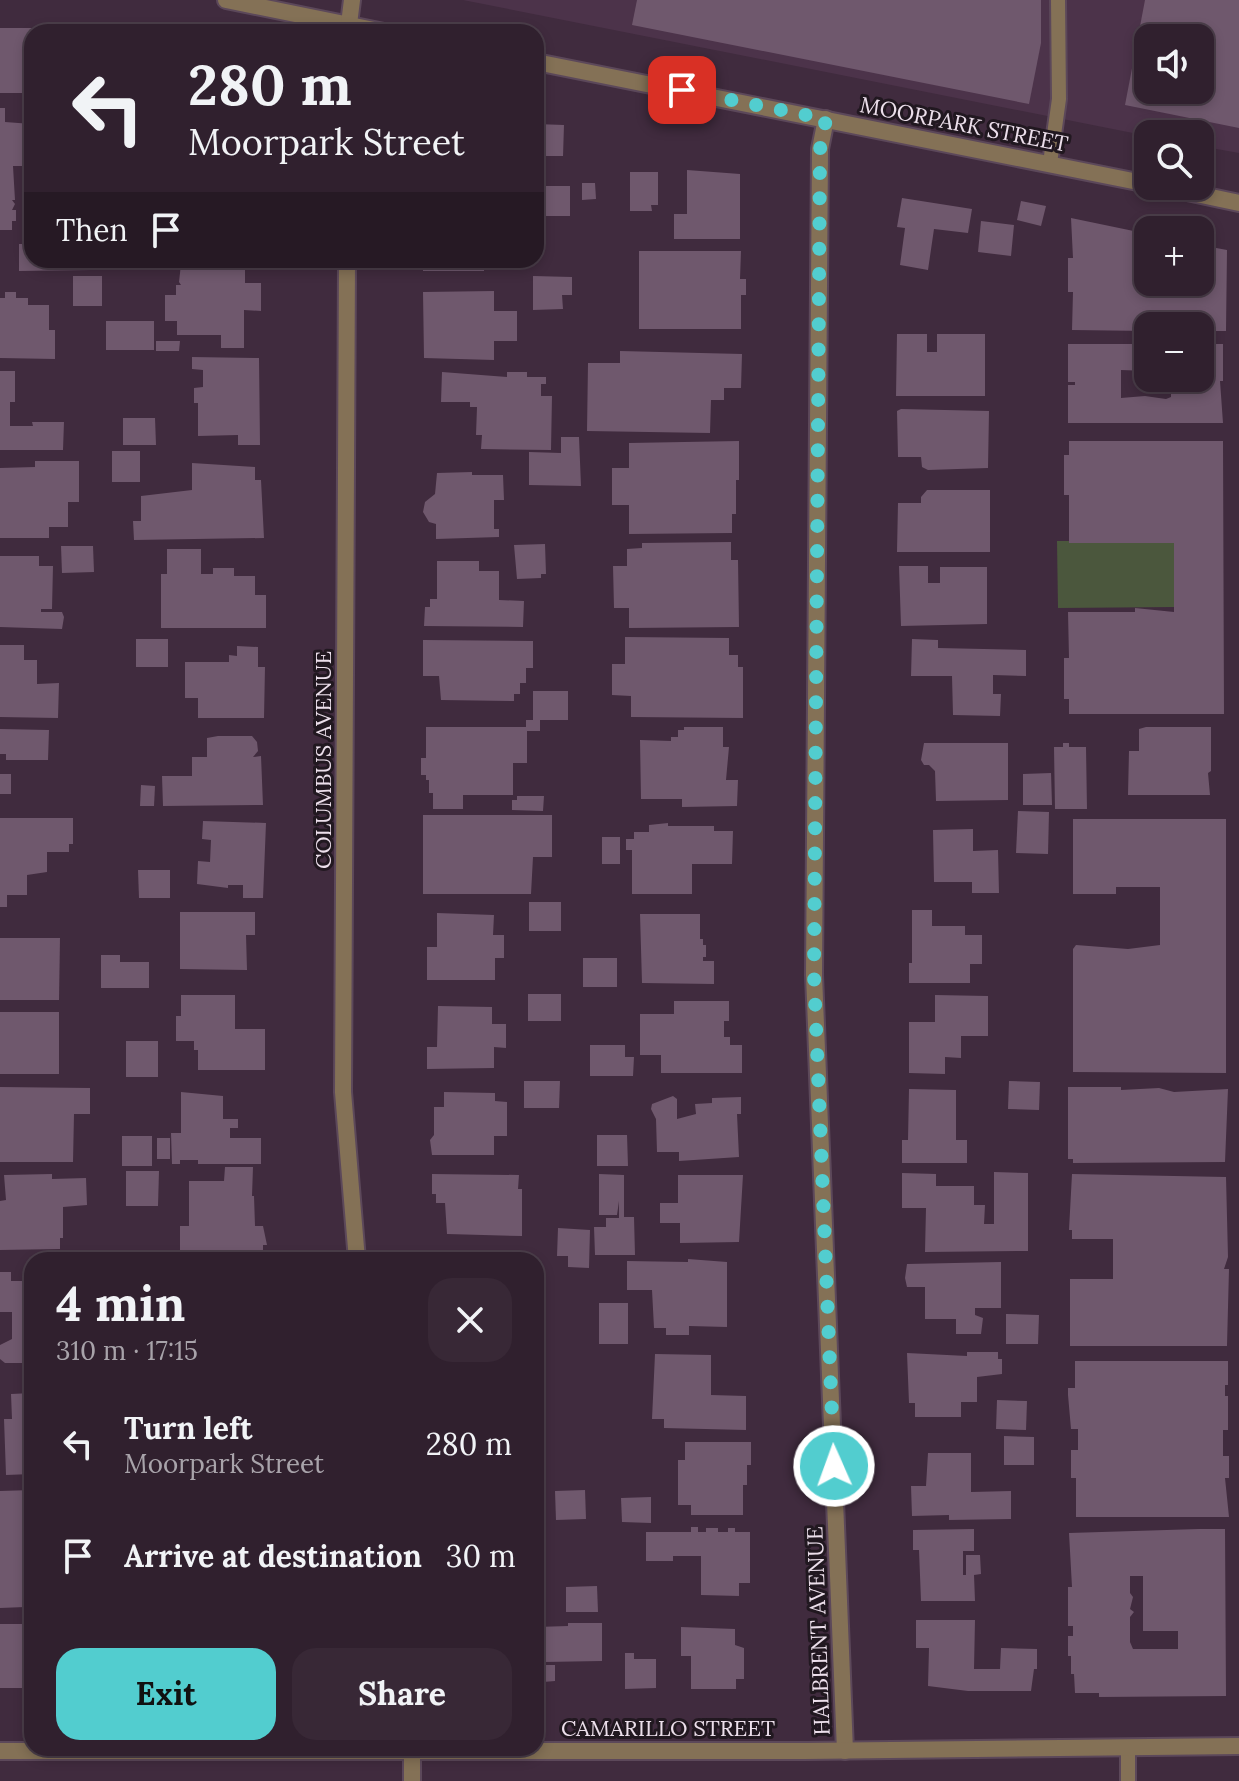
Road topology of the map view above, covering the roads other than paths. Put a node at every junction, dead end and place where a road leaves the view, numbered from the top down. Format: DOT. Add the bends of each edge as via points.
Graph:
graph roads {
  1 [pos="226,0"];
  2 [pos="352,0"];
  3 [pos="1058,0"];
  4 [pos="331,24"];
  5 [pos="349,24"];
  6 [pos="544,64"];
  7 [pos="826,119"];
  8 [pos="1050,163"];
  9 [pos="1134,181"];
  10 [pos="1214,198"];
  11 [pos="1239,203"];
  12 [pos="347,268"];
  13 [pos="356,1252"];
  14 [pos="1239,1746"];
  15 [pos="1128,1748"];
  16 [pos="544,1749"];
  17 [pos="0,1751"];
  18 [pos="24,1751"];
  19 [pos="845,1751"];
  20 [pos="412,1756"];
  21 [pos="412,1781"];
  22 [pos="1128,1781"];
  1 -- 4 [label="street"];
  2 -- 5 [label="street"];
  3 -- 8 [label="lane" via="1059,99"];
  6 -- 7 [label="street, MOORPARK STREET"];
  7 -- 8 [label="street, MOORPARK STREET"];
  7 -- 19 [label="street, HALBRENT AVENUE" via="820,149 814,975"];
  8 -- 9 [label="street, MOORPARK STREET"];
  10 -- 11 [label="street"];
  12 -- 13 [label="street, COLUMBUS AVENUE" via="343,1092"];
  14 -- 15 [label="street, CAMARILLO STREET"];
  15 -- 19 [label="street, CAMARILLO STREET"];
  15 -- 22 [label="lane"];
  16 -- 19 [label="street, CAMARILLO STREET"];
  17 -- 18 [label="street, CAMARILLO STREET"];
  20 -- 21 [label="street"];
}
